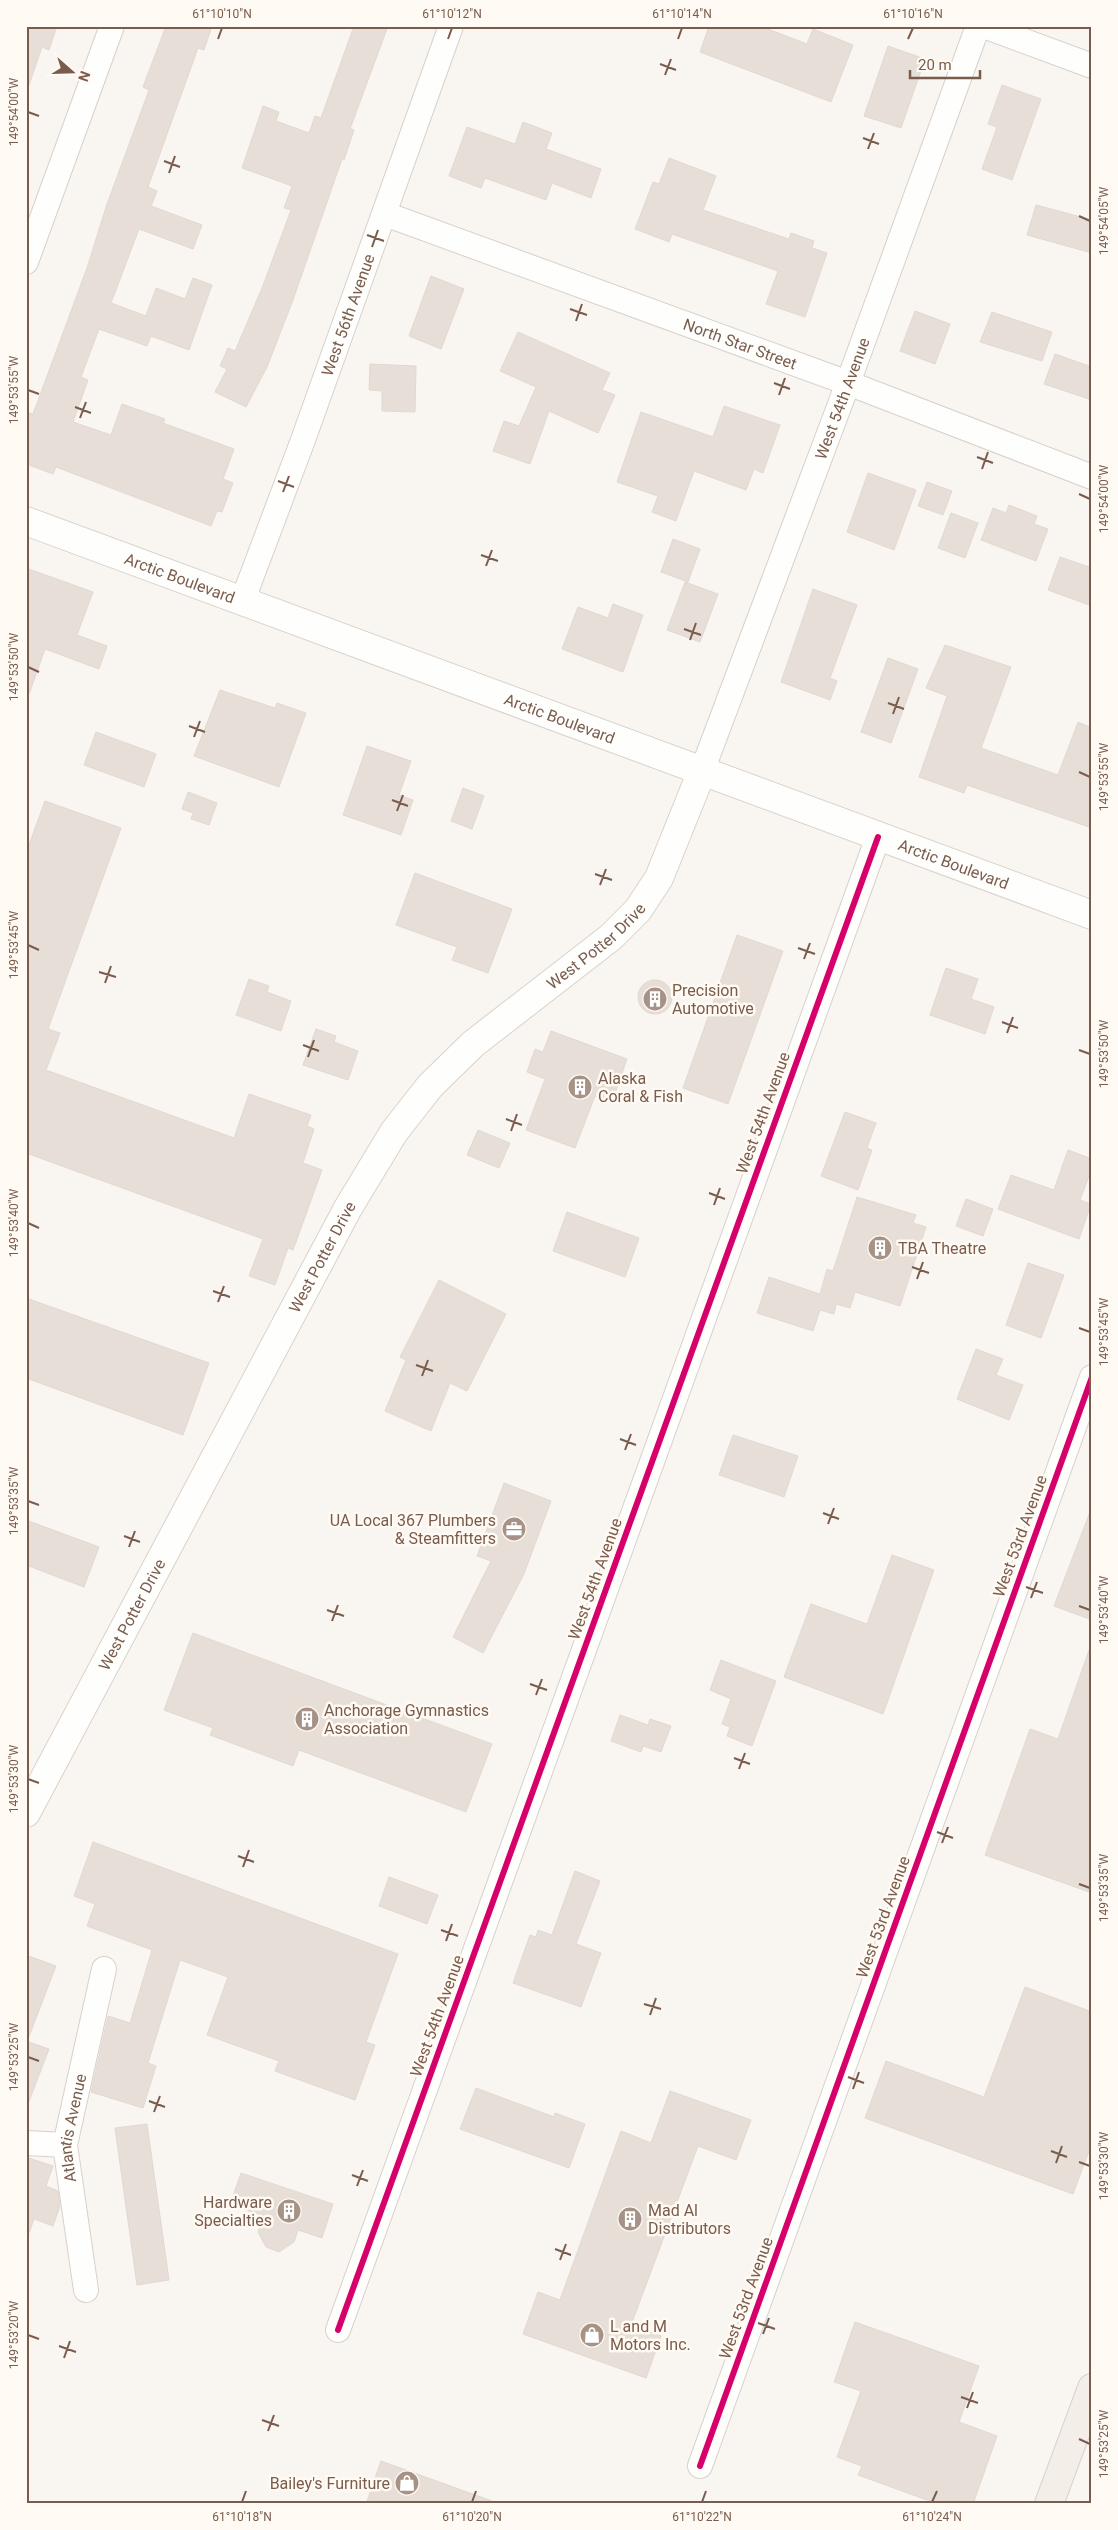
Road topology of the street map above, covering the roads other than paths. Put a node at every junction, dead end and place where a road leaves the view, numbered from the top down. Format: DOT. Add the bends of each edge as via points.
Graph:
graph roads {
  1 [pos="112,26"];
  2 [pos="451,26"];
  3 [pos="978,26"];
  4 [pos="984,26"];
  5 [pos="1092,66"];
  6 [pos="385,214"];
  7 [pos="26,262"];
  8 [pos="848,382"];
  9 [pos="1092,477"];
  10 [pos="26,521"];
  11 [pos="242,602"];
  12 [pos="702,771"];
  13 [pos="878,837"];
  14 [pos="1092,915"];
  15 [pos="1092,1377"];
  16 [pos="26,1813"];
  17 [pos="104,1969"];
  18 [pos="26,2143"];
  19 [pos="66,2145"];
  20 [pos="86,2290"];
  21 [pos="338,2330"];
  22 [pos="1092,2388"];
  23 [pos="1083,2438"];
  24 [pos="700,2466"];
  25 [pos="1049,2504"];
  1 -- 7 [label="street"];
  2 -- 6 [label="street, West 56th Avenue"];
  3 -- 8 [label="street, West 54th Avenue"];
  4 -- 5 [label="street"];
  6 -- 8 [label="street, North Star Street"];
  6 -- 11 [label="street, West 56th Avenue"];
  8 -- 9 [label="street, North Star Street"];
  8 -- 12 [label="street, West 54th Avenue"];
  10 -- 11 [label="main road, Arctic Boulevard"];
  11 -- 12 [label="main road, Arctic Boulevard"];
  12 -- 13 [label="main road, Arctic Boulevard"];
  12 -- 16 [label="main road, West Potter Drive" via="659,878 638,910 612,936 473,1044 430,1086 394,1132 348,1208"];
  13 -- 14 [label="main road, Arctic Boulevard"];
  13 -- 21 [label="street, West 54th Avenue"];
  15 -- 24 [label="street, West 53rd Avenue"];
  17 -- 19 [label="street, Atlantis Avenue"];
  18 -- 19 [label="street"];
  19 -- 20 [label="street, Atlantis Avenue"];
  22 -- 23 [label="main road"];
  23 -- 25 [label="main road"];
}
